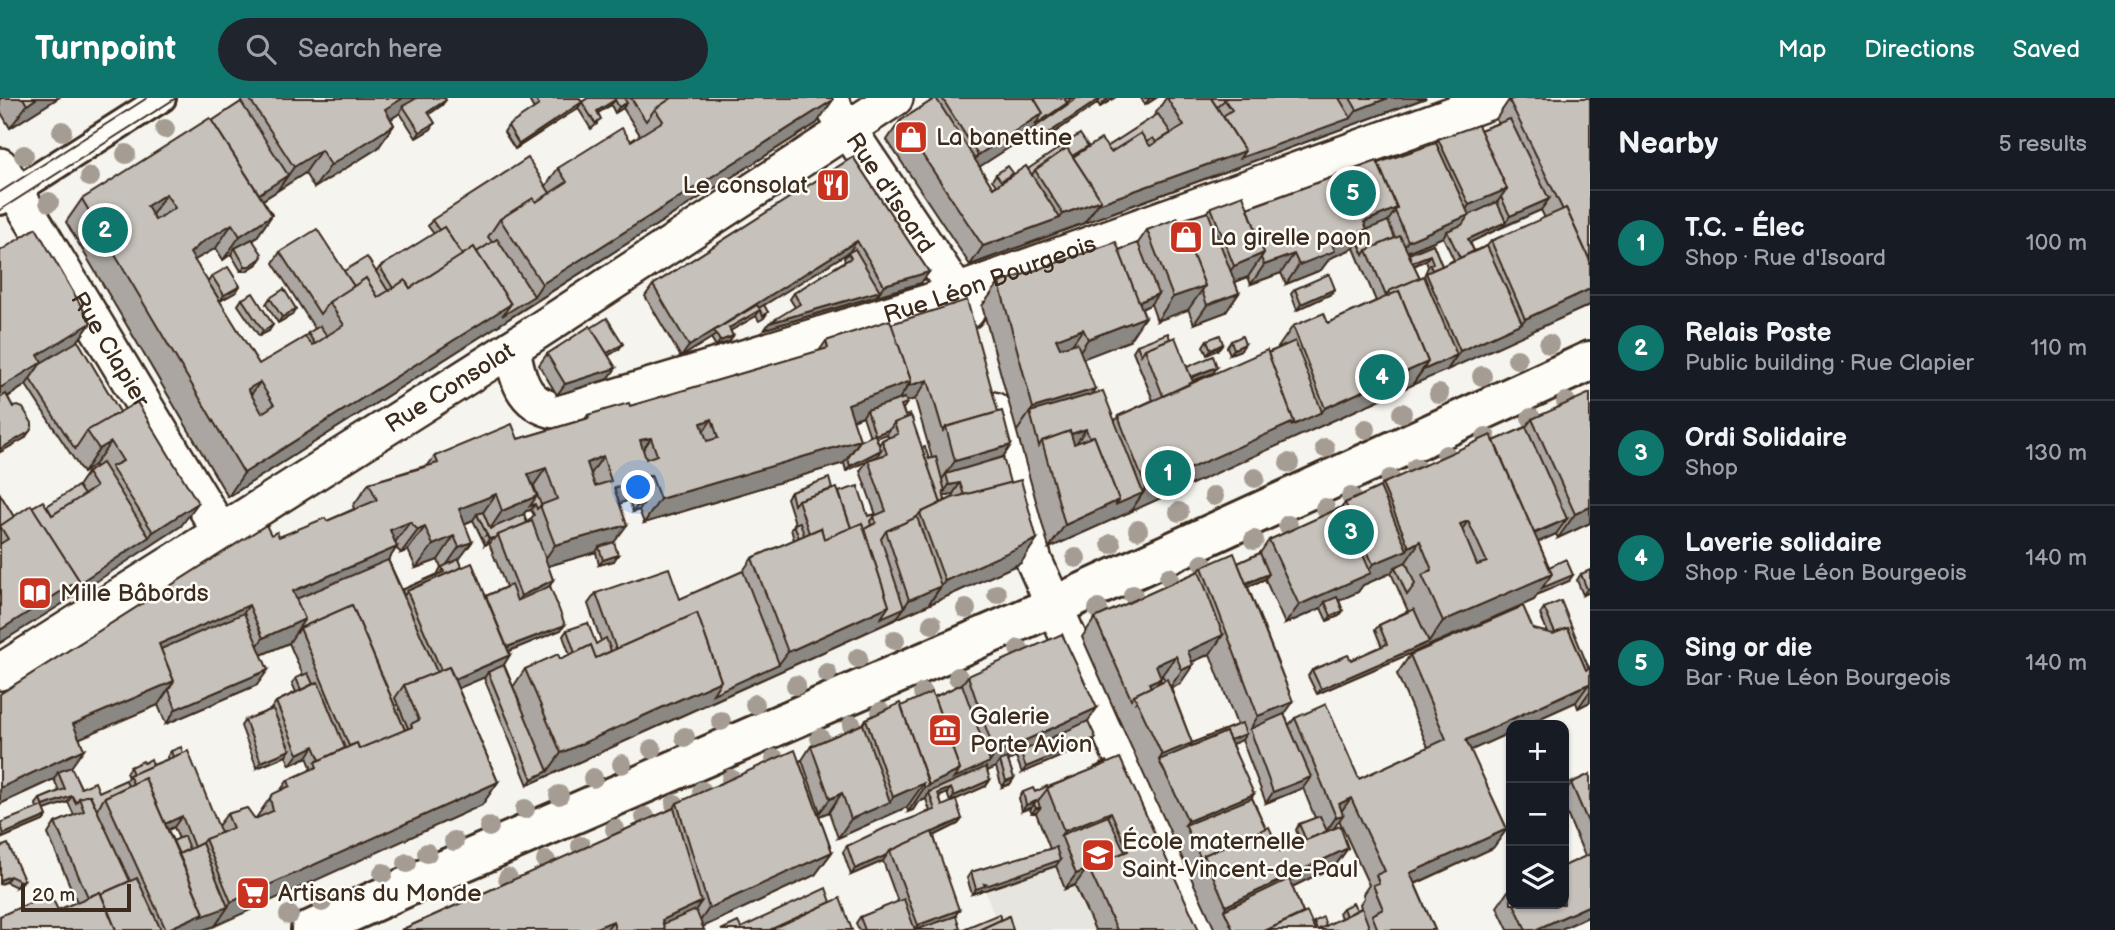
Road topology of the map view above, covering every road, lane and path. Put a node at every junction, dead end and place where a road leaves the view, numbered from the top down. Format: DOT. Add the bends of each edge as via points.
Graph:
graph roads {
  1 [pos="162,98"];
  2 [pos="827,98"];
  3 [pos="895,98"];
  4 [pos="1499,98"];
  5 [pos="847,129"];
  6 [pos="5,186"];
  7 [pos="957,292"];
  8 [pos="975,340"];
  9 [pos="512,348"];
  10 [pos="1590,361"];
  11 [pos="985,379"];
  12 [pos="220,531"];
  13 [pos="1054,606"];
  14 [pos="0,672"];
  15 [pos="311,930"];
  16 [pos="1199,930"];
  1 -- 6 [label="street"];
  2 -- 5 [label="street, Rue d'Isoard"];
  3 -- 5 [label="street, Rue Consolat"];
  4 -- 7 [label="street, Rue Léon Bourgeois"];
  5 -- 7 [label="street, Rue d'Isoard"];
  5 -- 9 [label="street, Rue Consolat"];
  6 -- 12 [label="street, Rue Clapier"];
  7 -- 8 [label="street, Rue d'Isoard"];
  7 -- 9 [label="street, Rue Léon Bourgeois" via="565,412 538,405 531,398 516,372"];
  9 -- 12 [label="street, Rue Consolat"];
  10 -- 13 [label="main road"];
  11 -- 13 [label="street" via="1034,561"];
  12 -- 14 [label="street, Rue Consolat"];
  13 -- 15 [label="main road"];
  13 -- 16 [label="street"];
}
